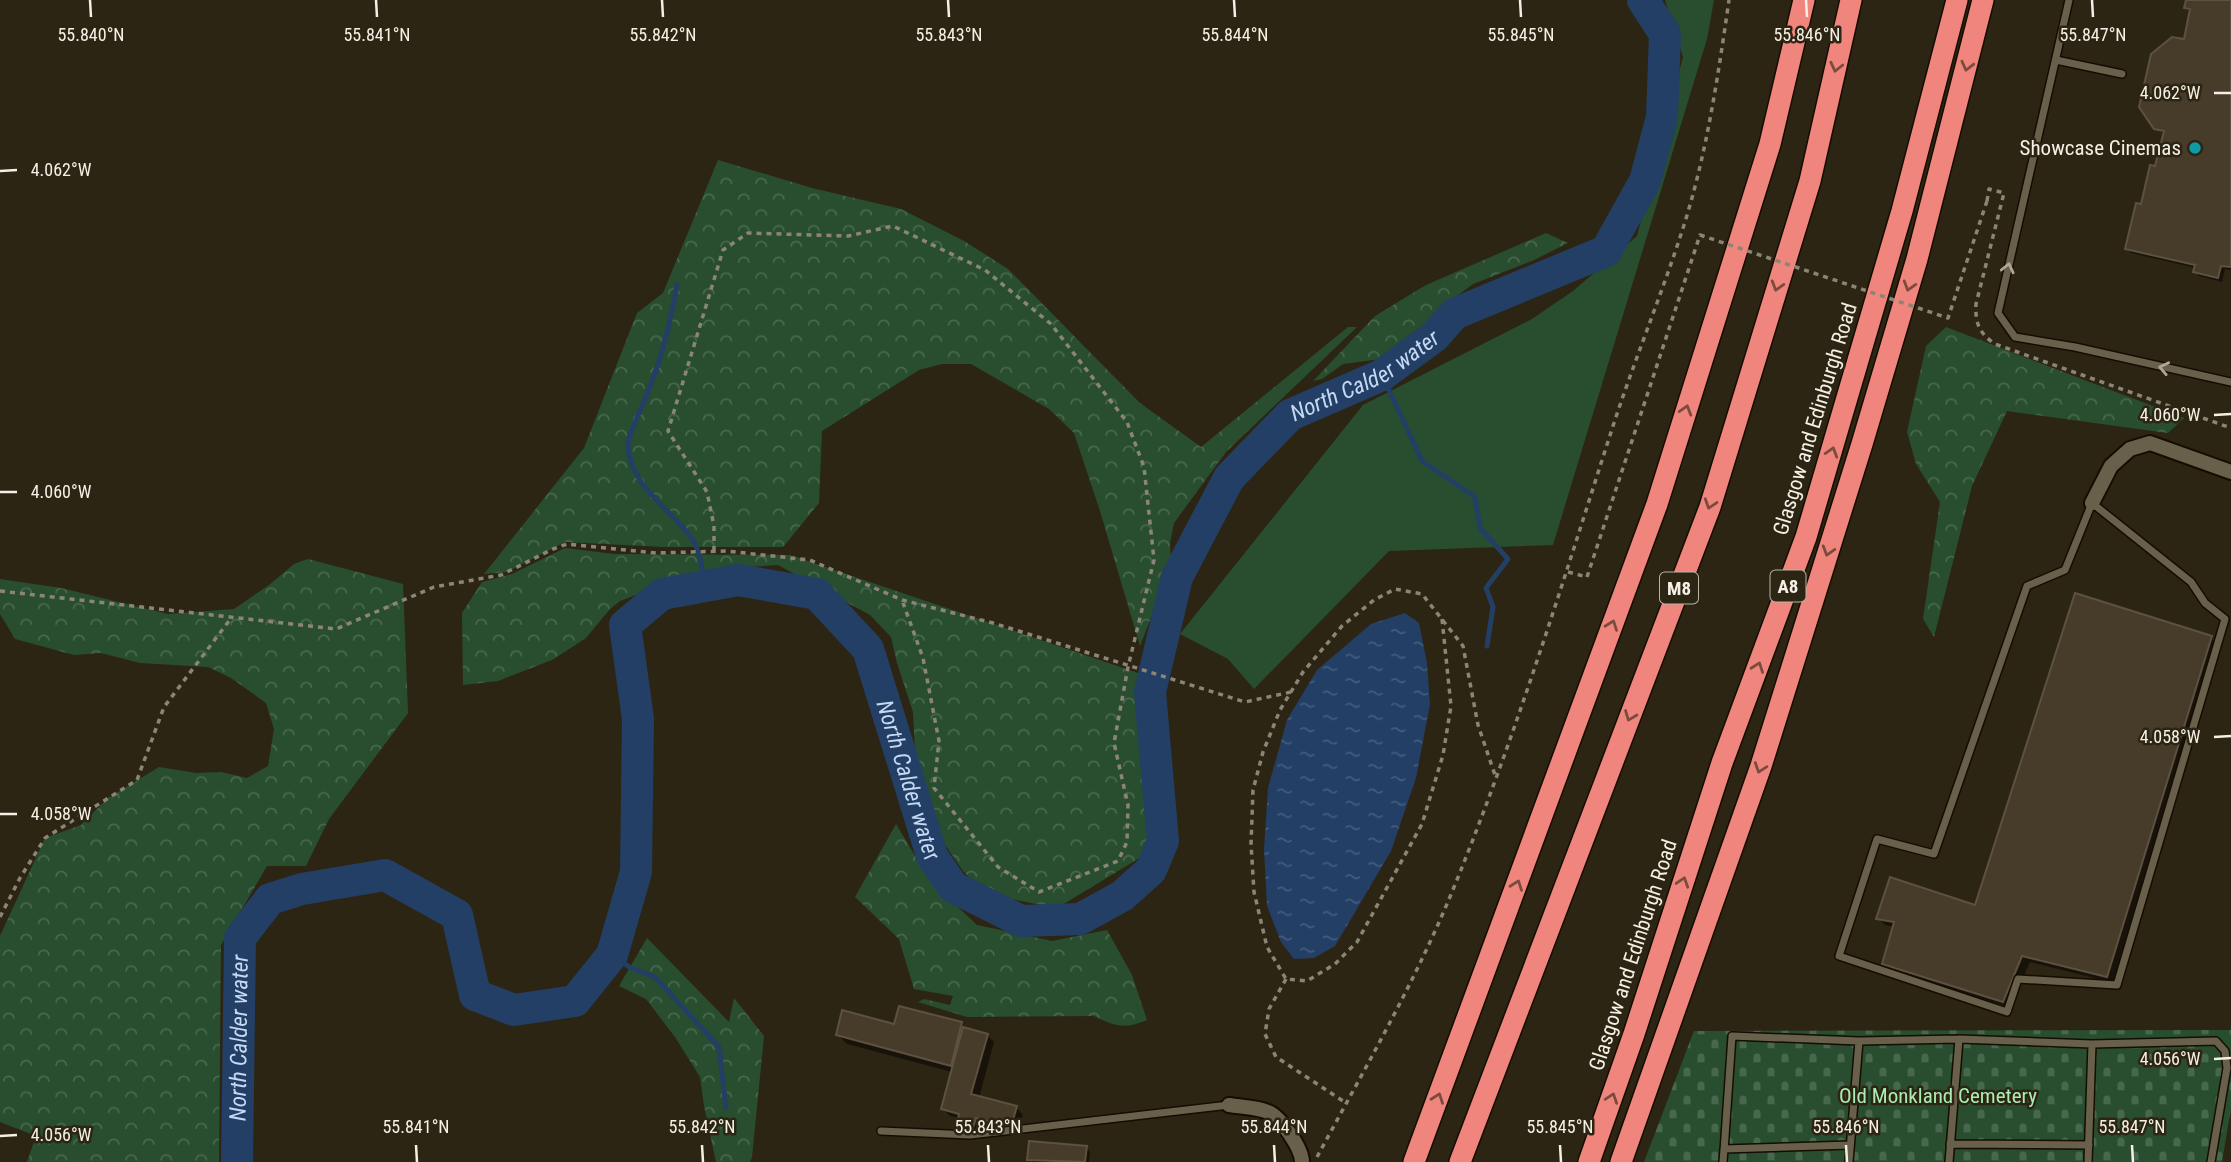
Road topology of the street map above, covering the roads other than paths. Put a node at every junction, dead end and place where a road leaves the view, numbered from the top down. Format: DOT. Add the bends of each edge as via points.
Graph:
graph roads {
  1 [pos="1804,0"];
  2 [pos="1851,0"];
  3 [pos="1957,0"];
  4 [pos="1983,0"];
  5 [pos="2069,0"];
  6 [pos="2056,60"];
  7 [pos="2122,74"];
  8 [pos="2231,382"];
  9 [pos="2231,471"];
  10 [pos="2092,503"];
  11 [pos="1959,1039"];
  12 [pos="1859,1041"];
  13 [pos="2092,1044"];
  14 [pos="1229,1105"];
  15 [pos="881,1131"];
  16 [pos="1850,1144"];
  17 [pos="1950,1144"];
  18 [pos="2089,1145"];
  19 [pos="1724,1151"];
  20 [pos="1302,1162"];
  21 [pos="1414,1162"];
  22 [pos="1460,1162"];
  23 [pos="1589,1162"];
  24 [pos="1621,1162"];
  25 [pos="1723,1162"];
  26 [pos="1849,1162"];
  27 [pos="1949,1162"];
  28 [pos="2088,1162"];
  29 [pos="2211,1162"];
  21 -- 1 [label="highway, M8, one-way" via="1657,504 1770,144"];
  2 -- 22 [label="highway, M8, one-way" via="1810,181 1710,507"];
  23 -- 3 [label="highway, Glasgow and Edinburgh Road / A8, one-way" via="1722,763 1806,537 1902,211"];
  4 -- 24 [label="highway, A8, one-way" via="1917,259 1801,637 1756,780"];
  5 -- 6 [label="lane"];
  6 -- 7 [label="lane"];
  8 -- 6 [label="lane, one-way" via="2015,337 1998,313"];
  9 -- 10 [label="street" via="2150,443 2130,449 2111,466"];
  10 -- 10 [label="lane" via="2191,582 2205,603 2225,619 2117,985 2018,979 2007,1012 1839,956 1877,839 1934,854 2027,586 2065,570"];
  11 -- 12 [label="lane"];
  11 -- 13 [label="lane"];
  11 -- 17 [label="lane"];
  12 -- 16 [label="lane"];
  12 -- 19 [label="lane" via="1732,1036"];
  13 -- 18 [label="lane"];
  13 -- 29 [label="lane" via="2216,1041 2225,1051 2227,1068"];
  14 -- 15 [label="lane" via="970,1135"];
  14 -- 20 [label="street" via="1270,1112 1302,1153"];
  16 -- 19 [label="lane"];
  16 -- 26 [label="lane"];
  17 -- 18 [label="lane"];
  17 -- 27 [label="lane"];
  18 -- 28 [label="lane"];
  19 -- 25 [label="lane"];
}
